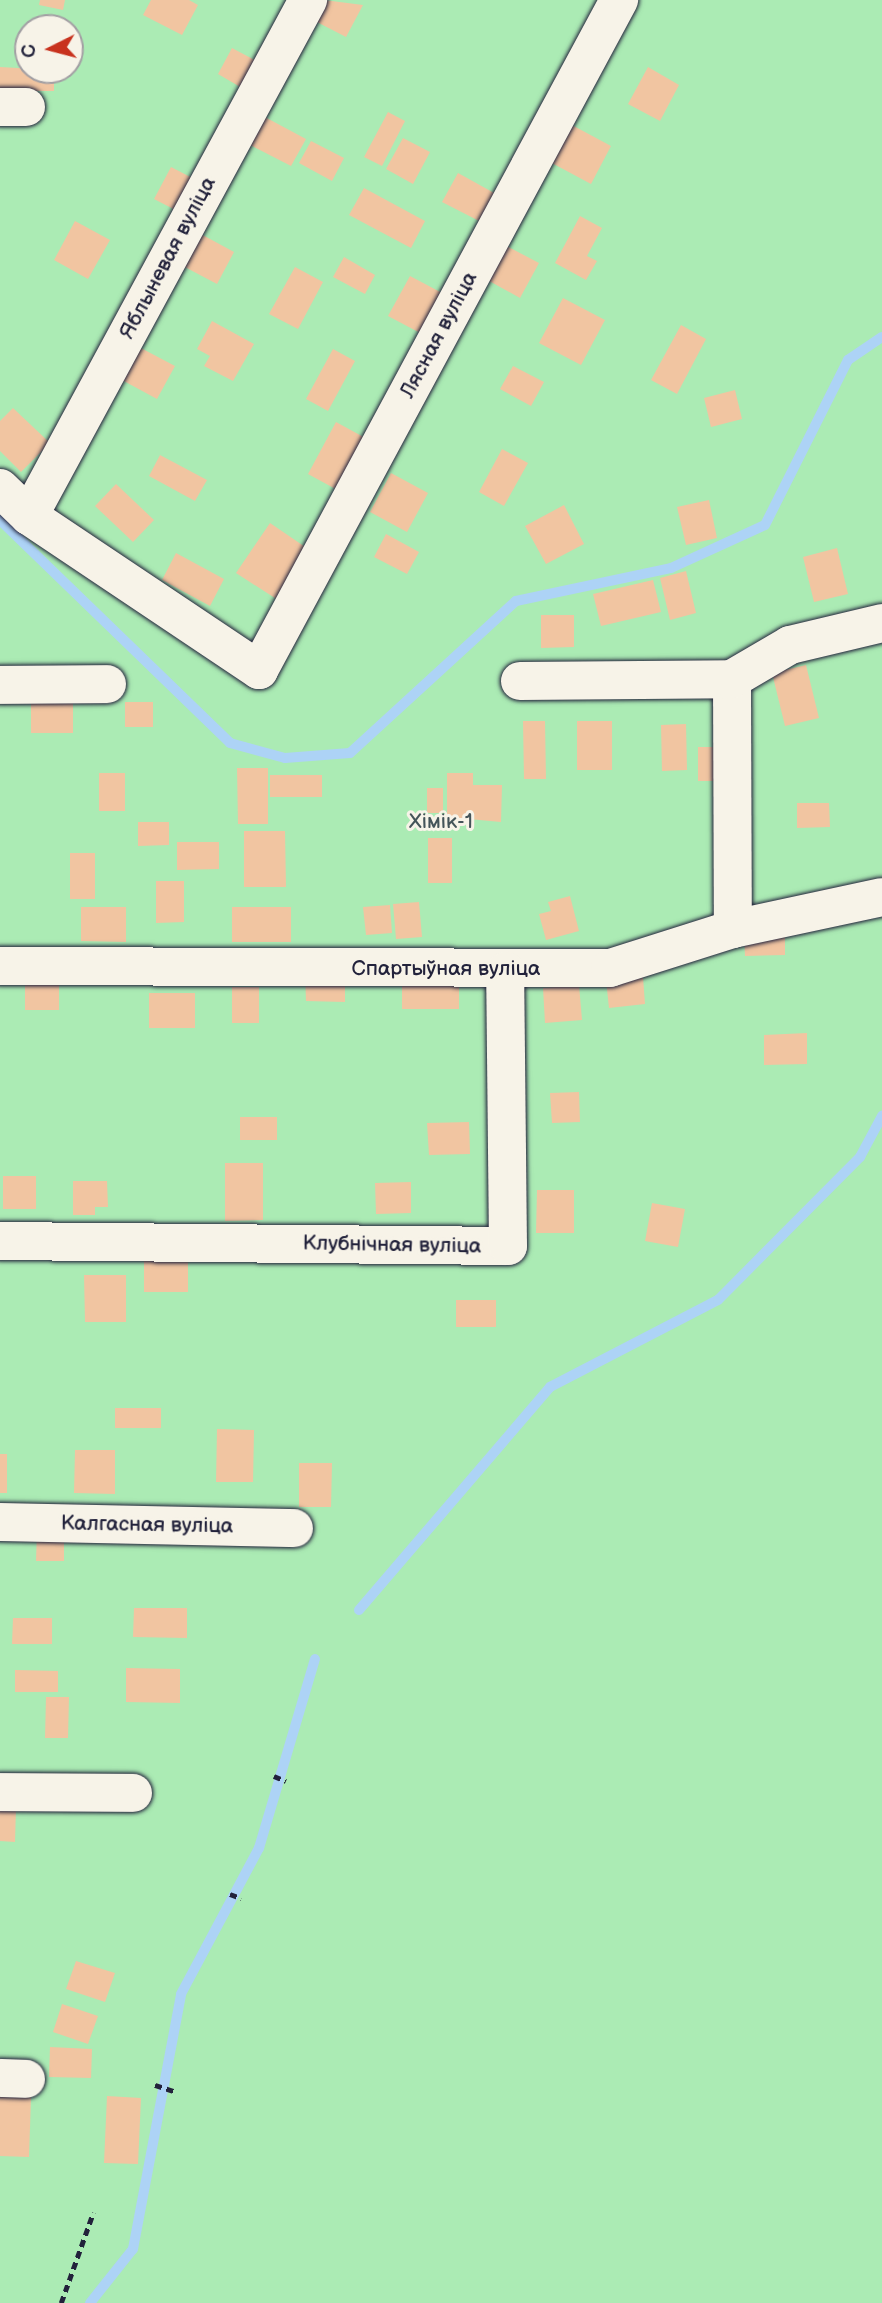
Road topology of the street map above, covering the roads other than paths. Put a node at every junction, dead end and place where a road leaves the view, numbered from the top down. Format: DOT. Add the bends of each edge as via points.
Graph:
graph roads {
  1 [pos="308,0"];
  2 [pos="619,0"];
  3 [pos="0,488"];
  4 [pos="29,516"];
  5 [pos="882,623"];
  6 [pos="732,679"];
  7 [pos="520,681"];
  8 [pos="107,684"];
  9 [pos="0,685"];
  10 [pos="882,897"];
  11 [pos="733,929"];
  12 [pos="0,966"];
  13 [pos="505,971"];
  14 [pos="0,1241"];
  15 [pos="0,1522"];
  16 [pos="294,1528"];
  17 [pos="0,1792"];
  18 [pos="133,1793"];
  1 -- 4 [label="street, Яблыневая вуліца"];
  2 -- 4 [label="street, Лясная вуліца" via="259,670"];
  3 -- 4 [label="street"];
  5 -- 6 [label="street" via="790,645"];
  6 -- 7 [label="street"];
  6 -- 11 [label="street"];
  8 -- 9 [label="street"];
  10 -- 11 [label="street, Спартыўная вуліца"];
  11 -- 13 [label="street, Спартыўная вуліца" via="610,968"];
  12 -- 13 [label="street, Спартыўная вуліца"];
  13 -- 14 [label="street, Клубнічная вуліца" via="508,1246"];
  15 -- 16 [label="street, Калгасная вуліца"];
  17 -- 18 [label="street"];
}
